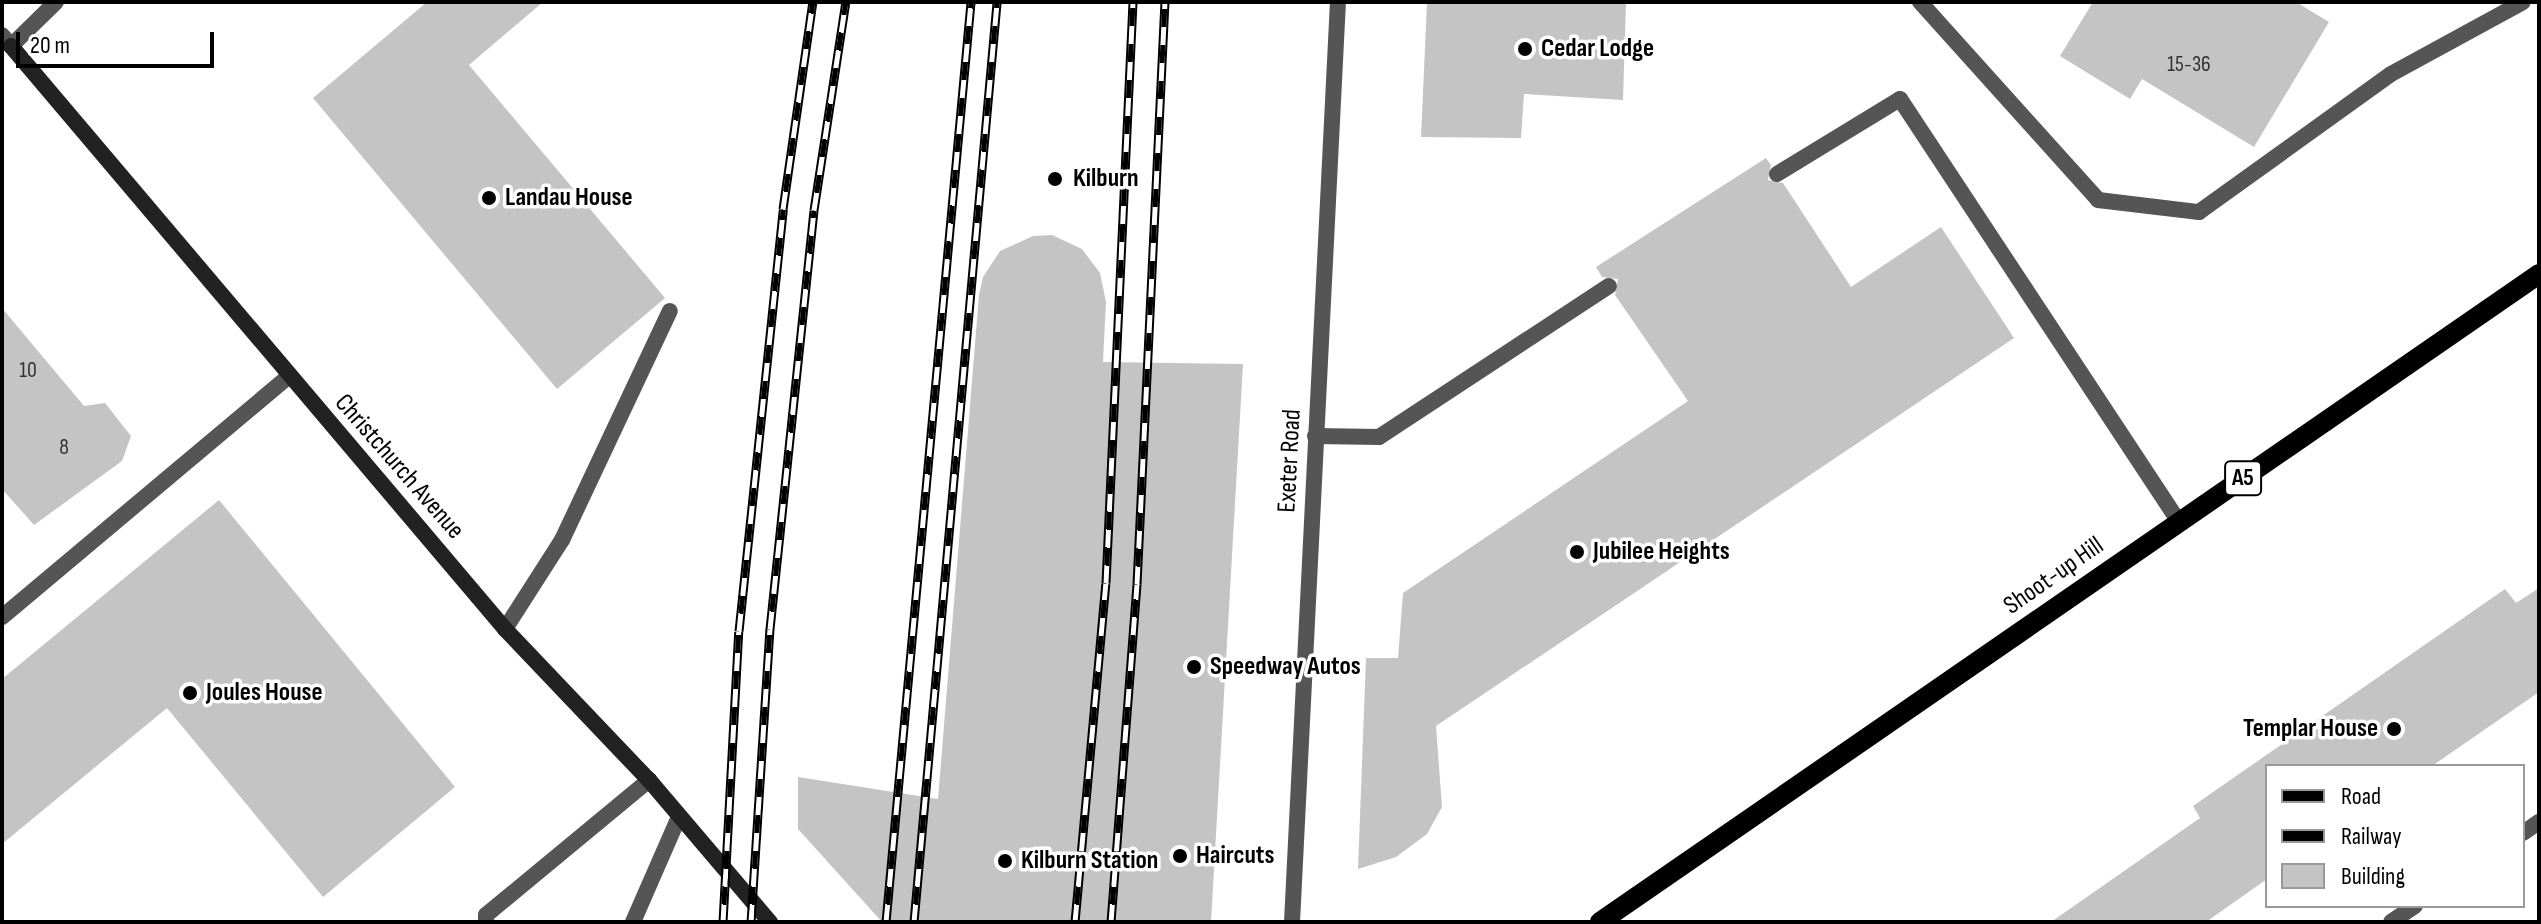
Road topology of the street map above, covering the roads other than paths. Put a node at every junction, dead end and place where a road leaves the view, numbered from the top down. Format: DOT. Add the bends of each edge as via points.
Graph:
graph roads {
  1 [pos="56,2"];
  2 [pos="1338,2"];
  3 [pos="1920,2"];
  4 [pos="2523,2"];
  5 [pos="7,40"];
  6 [pos="1777,174"];
  7 [pos="2539,274"];
  8 [pos="1609,286"];
  9 [pos="670,311"];
  10 [pos="289,376"];
  11 [pos="1315,436"];
  12 [pos="2179,522"];
  13 [pos="2,617"];
  14 [pos="505,629"];
  15 [pos="649,780"];
  16 [pos="678,819"];
  17 [pos="2412,908"];
  18 [pos="486,922"];
  19 [pos="633,922"];
  20 [pos="770,922"];
  21 [pos="1292,922"];
  22 [pos="1600,922"];
  23 [pos="2391,922"];
  1 -- 5 [label="street"];
  2 -- 11 [label="street, Exeter Road"];
  3 -- 4 [label="street" via="2098,200 2199,212 2391,74"];
  5 -- 10 [label="street, Christchurch Avenue"];
  6 -- 12 [label="street" via="1900,99"];
  7 -- 12 [label="main road, Shoot-up Hill / A5"];
  8 -- 11 [label="street" via="1379,437"];
  9 -- 14 [label="street" via="562,540"];
  10 -- 13 [label="street"];
  10 -- 14 [label="street, Christchurch Avenue"];
  11 -- 21 [label="street, Exeter Road"];
  12 -- 22 [label="main road, Shoot-up Hill / A5"];
  14 -- 15 [label="street, Christchurch Avenue"];
  15 -- 16 [label="street, Christchurch Avenue"];
  15 -- 18 [label="street" via="486,915"];
  16 -- 19 [label="street"];
  16 -- 20 [label="street, Christchurch Avenue"];
  17 -- 23 [label="street"];
}
